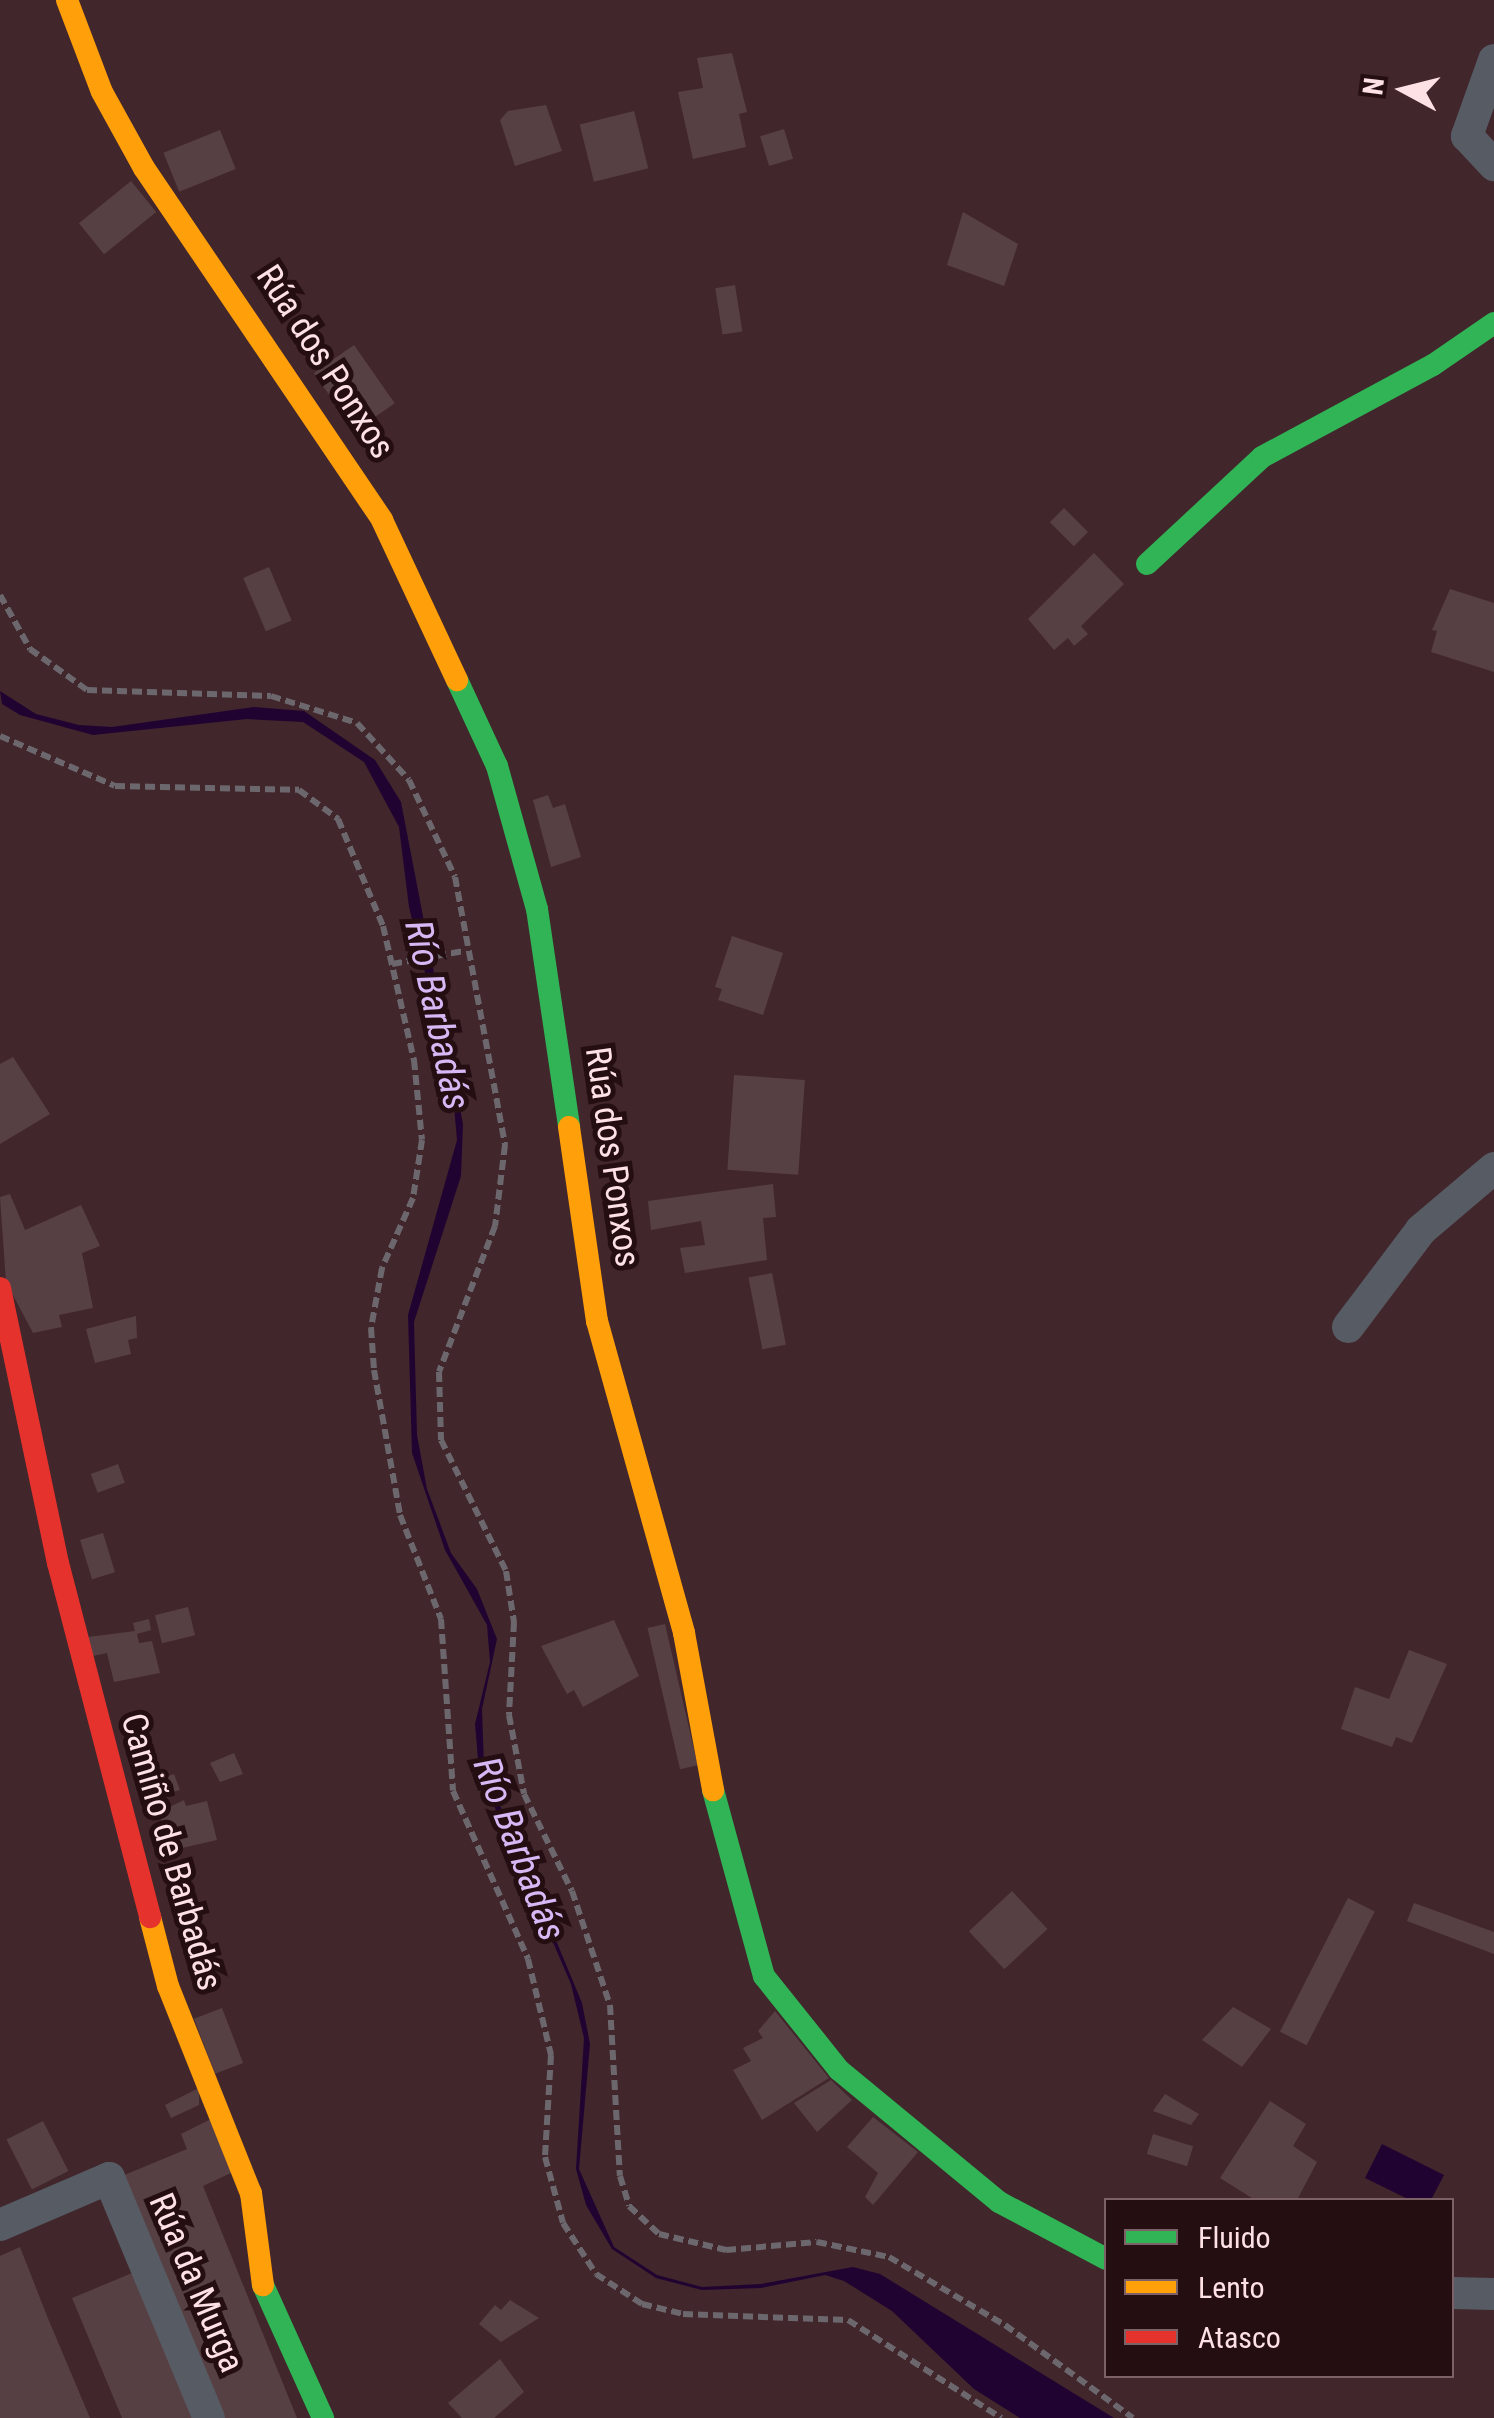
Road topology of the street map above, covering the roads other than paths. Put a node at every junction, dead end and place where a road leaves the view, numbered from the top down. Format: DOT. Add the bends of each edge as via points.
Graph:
graph roads {
  1 [pos="66,0"];
  2 [pos="1494,60"];
  3 [pos="1494,166"];
  4 [pos="1494,323"];
  5 [pos="1147,564"];
  6 [pos="1494,1168"];
  7 [pos="0,1288"];
  8 [pos="1348,1327"];
  9 [pos="0,2225"];
  10 [pos="1104,2258"];
  11 [pos="1454,2292"];
  12 [pos="1494,2294"];
  13 [pos="209,2418"];
  14 [pos="323,2418"];
  1 -- 10 [label="street, Rúa dos Ponxos" via="95,76 144,168 382,520 498,766 537,909 597,1321 674,1595 715,1799 764,1976 827,2057 922,2144 999,2202"];
  2 -- 3 [label="street" via="1467,136"];
  4 -- 5 [label="street" via="1433,365 1262,457"];
  6 -- 8 [label="street" via="1422,1230"];
  7 -- 14 [label="street, Camiño de Barbadás" via="58,1562 162,1966 252,2193 264,2291"];
  9 -- 13 [label="street, Rúa da Murga" via="108,2178"];
  11 -- 12 [label="street"];
}
